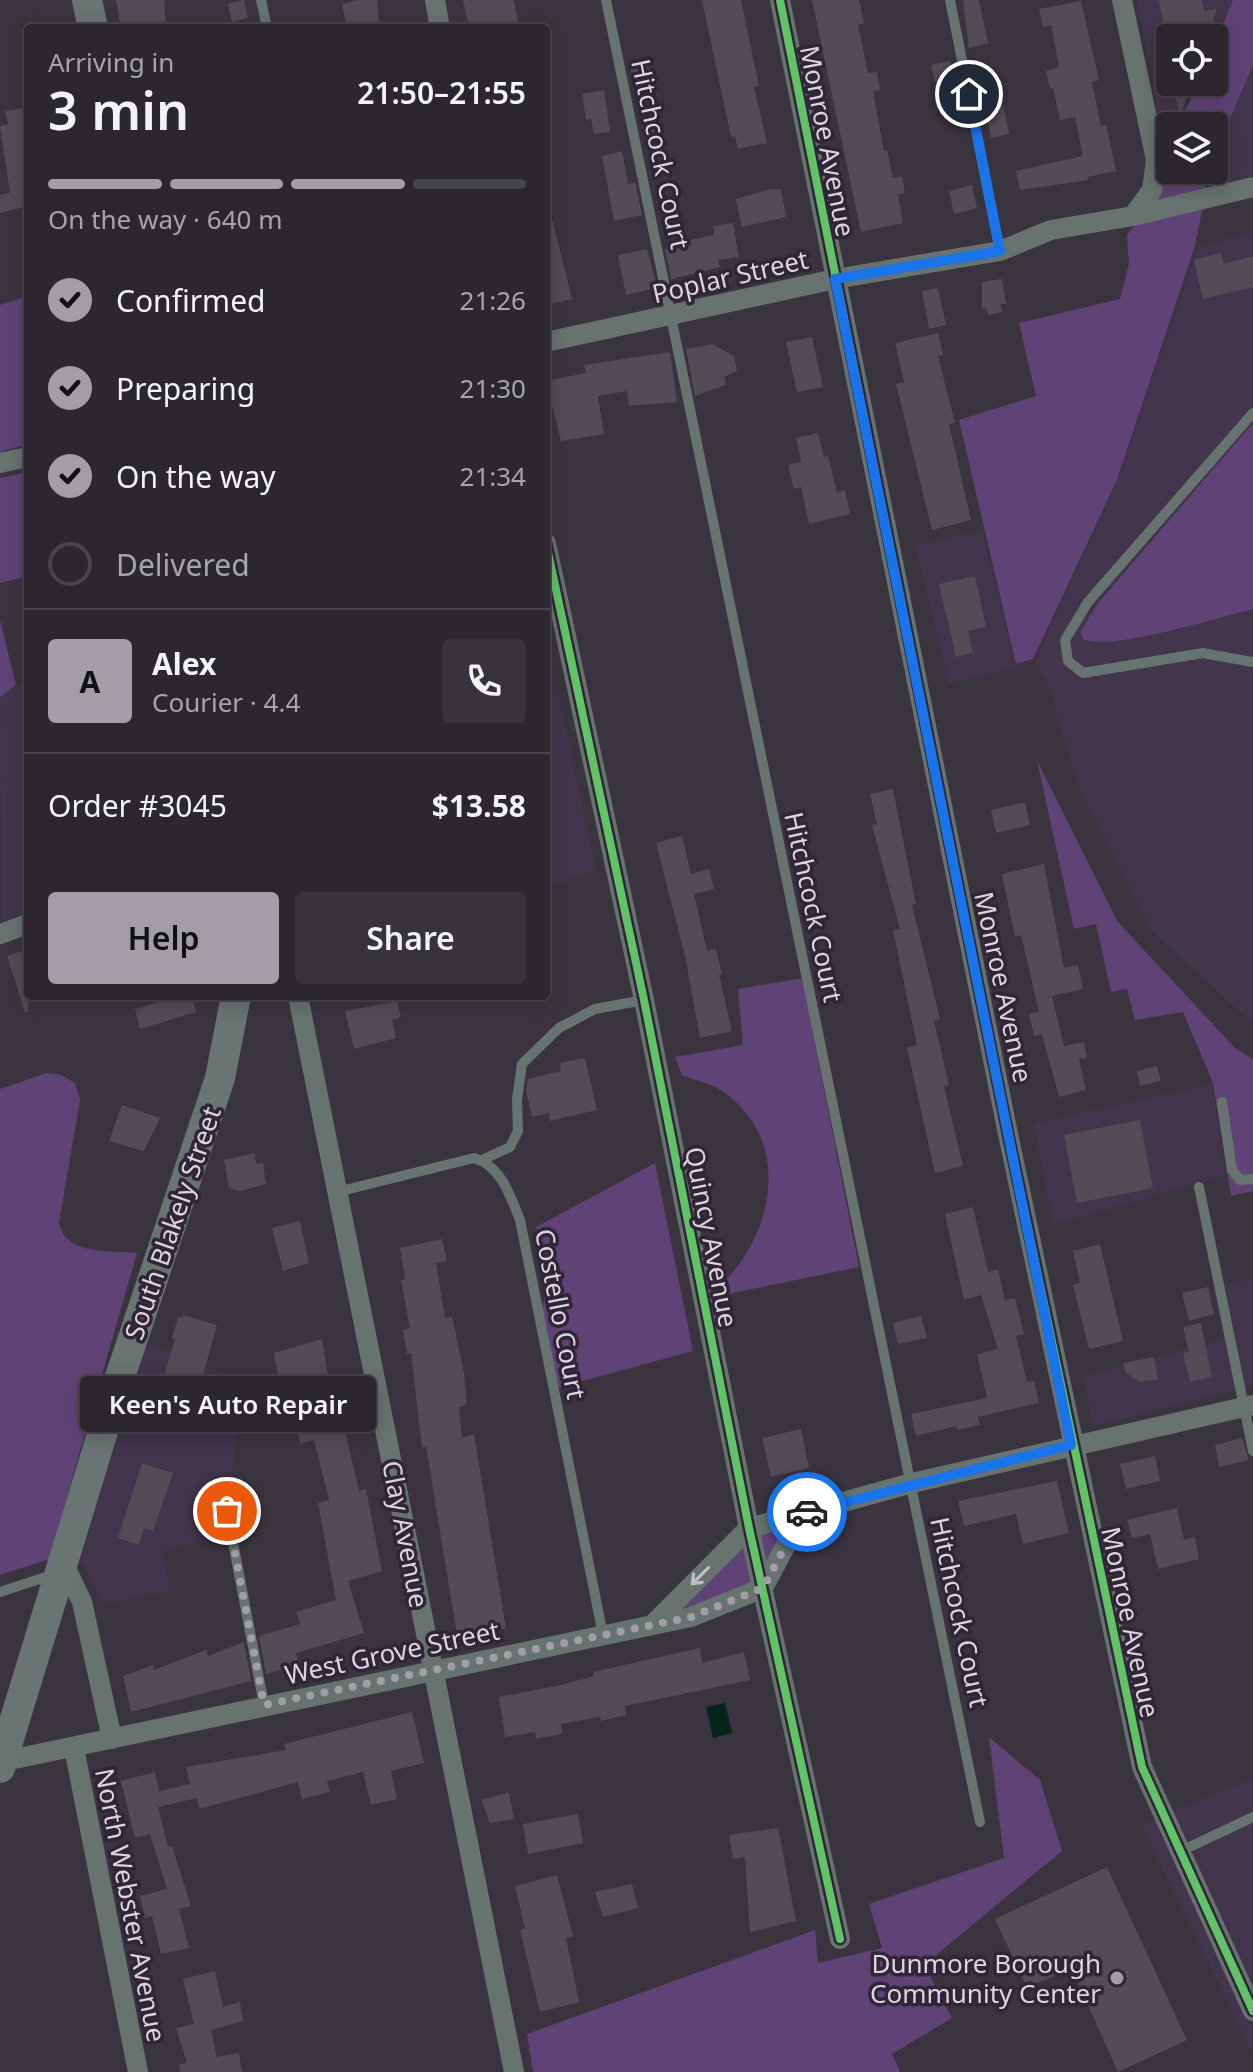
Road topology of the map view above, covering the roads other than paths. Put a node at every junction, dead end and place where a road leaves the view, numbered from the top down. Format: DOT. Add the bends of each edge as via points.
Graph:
graph roads {
  1 [pos="87,0"];
  2 [pos="261,0"];
  3 [pos="435,0"];
  4 [pos="606,0"];
  5 [pos="780,0"];
  6 [pos="950,0"];
  7 [pos="1122,0"];
  8 [pos="92,24"];
  9 [pos="266,24"];
  10 [pos="439,24"];
  11 [pos="1253,187"];
  12 [pos="1133,216"];
  13 [pos="1000,251"];
  14 [pos="835,279"];
  15 [pos="672,316"];
  16 [pos="550,341"];
  17 [pos="1253,413"];
  18 [pos="24,458"];
  19 [pos="0,463"];
  20 [pos="550,562"];
  21 [pos="1253,662"];
  22 [pos="24,925"];
  23 [pos="0,934"];
  24 [pos="235,1000"];
  25 [pos="299,1000"];
  26 [pos="644,1000"];
  27 [pos="1222,1102"];
  28 [pos="482,1160"];
  29 [pos="1253,1179"];
  30 [pos="1199,1187"];
  31 [pos="337,1192"];
  32 [pos="1248,1406"];
  33 [pos="1071,1445"];
  34 [pos="1253,1451"];
  35 [pos="912,1483"];
  36 [pos="227,1511"];
  37 [pos="803,1513"];
  38 [pos="749,1528"];
  39 [pos="60,1567"];
  40 [pos="763,1588"];
  41 [pos="0,1592"];
  42 [pos="652,1625"];
  43 [pos="603,1635"];
  44 [pos="434,1670"];
  45 [pos="264,1705"];
  46 [pos="112,1739"];
  47 [pos="74,1748"];
  48 [pos="1,1764"];
  49 [pos="1253,1817"];
  50 [pos="980,1822"];
  51 [pos="1179,1852"];
  52 [pos="840,1939"];
  53 [pos="1253,2011"];
  54 [pos="138,2072"];
  55 [pos="514,2072"];
  1 -- 8 [label="main road"];
  2 -- 9 [label="lane"];
  3 -- 10 [label="street"];
  4 -- 15 [label="lane, Hitchcock Court"];
  5 -- 14 [label="street, Monroe Avenue"];
  6 -- 13 [label="lane"];
  7 -- 12 [label="street" via="1156,160 1152,190"];
  11 -- 12 [label="street, Poplar Street"];
  12 -- 13 [label="street, Poplar Street" via="1051,230"];
  13 -- 14 [label="street, Poplar Street"];
  14 -- 15 [label="street, Poplar Street"];
  14 -- 33 [label="street, Monroe Avenue"];
  15 -- 16 [label="street, Poplar Street"];
  15 -- 35 [label="lane, Hitchcock Court"];
  17 -- 21 [label="lane" via="1088,602 1065,640 1068,661 1083,673 1203,653"];
  18 -- 19 [label="street"];
  20 -- 26 [label="street, Quincy Avenue"];
  22 -- 23 [label="street"];
  24 -- 39 [label="main road, South Blakely Street" via="220,1078"];
  25 -- 31 [label="street, Clay Avenue"];
  26 -- 28 [label="lane" via="595,1009 571,1021 522,1064 518,1131 510,1147"];
  26 -- 38 [label="street, Quincy Avenue"];
  27 -- 29 [label="lane" via="1232,1170 1240,1180"];
  28 -- 31 [label="lane"];
  28 -- 43 [label="lane, Costello Court" via="499,1175 520,1220"];
  30 -- 32 [label="lane"];
  31 -- 44 [label="street, Clay Avenue"];
  32 -- 33 [label="street"];
  32 -- 34 [label="lane"];
  33 -- 35 [label="street"];
  33 -- 51 [label="street, Monroe Avenue" via="1142,1767"];
  35 -- 37 [label="street"];
  35 -- 50 [label="lane, Hitchcock Court"];
  36 -- 45 [label="lane"];
  37 -- 38 [label="street"];
  37 -- 40 [label="street"];
  38 -- 40 [label="street, Quincy Avenue"];
  38 -- 42 [label="street, one-way"];
  39 -- 41 [label="lane"];
  39 -- 46 [label="street, North Webster Avenue" via="82,1602"];
  39 -- 48 [label="main road, South Blakely Street"];
  40 -- 42 [label="street, West Grove Street" via="691,1617"];
  40 -- 52 [label="street, Quincy Avenue"];
  42 -- 43 [label="street, West Grove Street"];
  43 -- 44 [label="street, West Grove Street"];
  44 -- 45 [label="street, West Grove Street"];
  44 -- 55 [label="street, Clay Avenue"];
  45 -- 46 [label="street, West Grove Street"];
  46 -- 47 [label="street, West Grove Street"];
  47 -- 48 [label="street, West Grove Street"];
  47 -- 54 [label="street, North Webster Avenue"];
  49 -- 51 [label="lane"];
  51 -- 53 [label="street, Monroe Avenue"];
}
